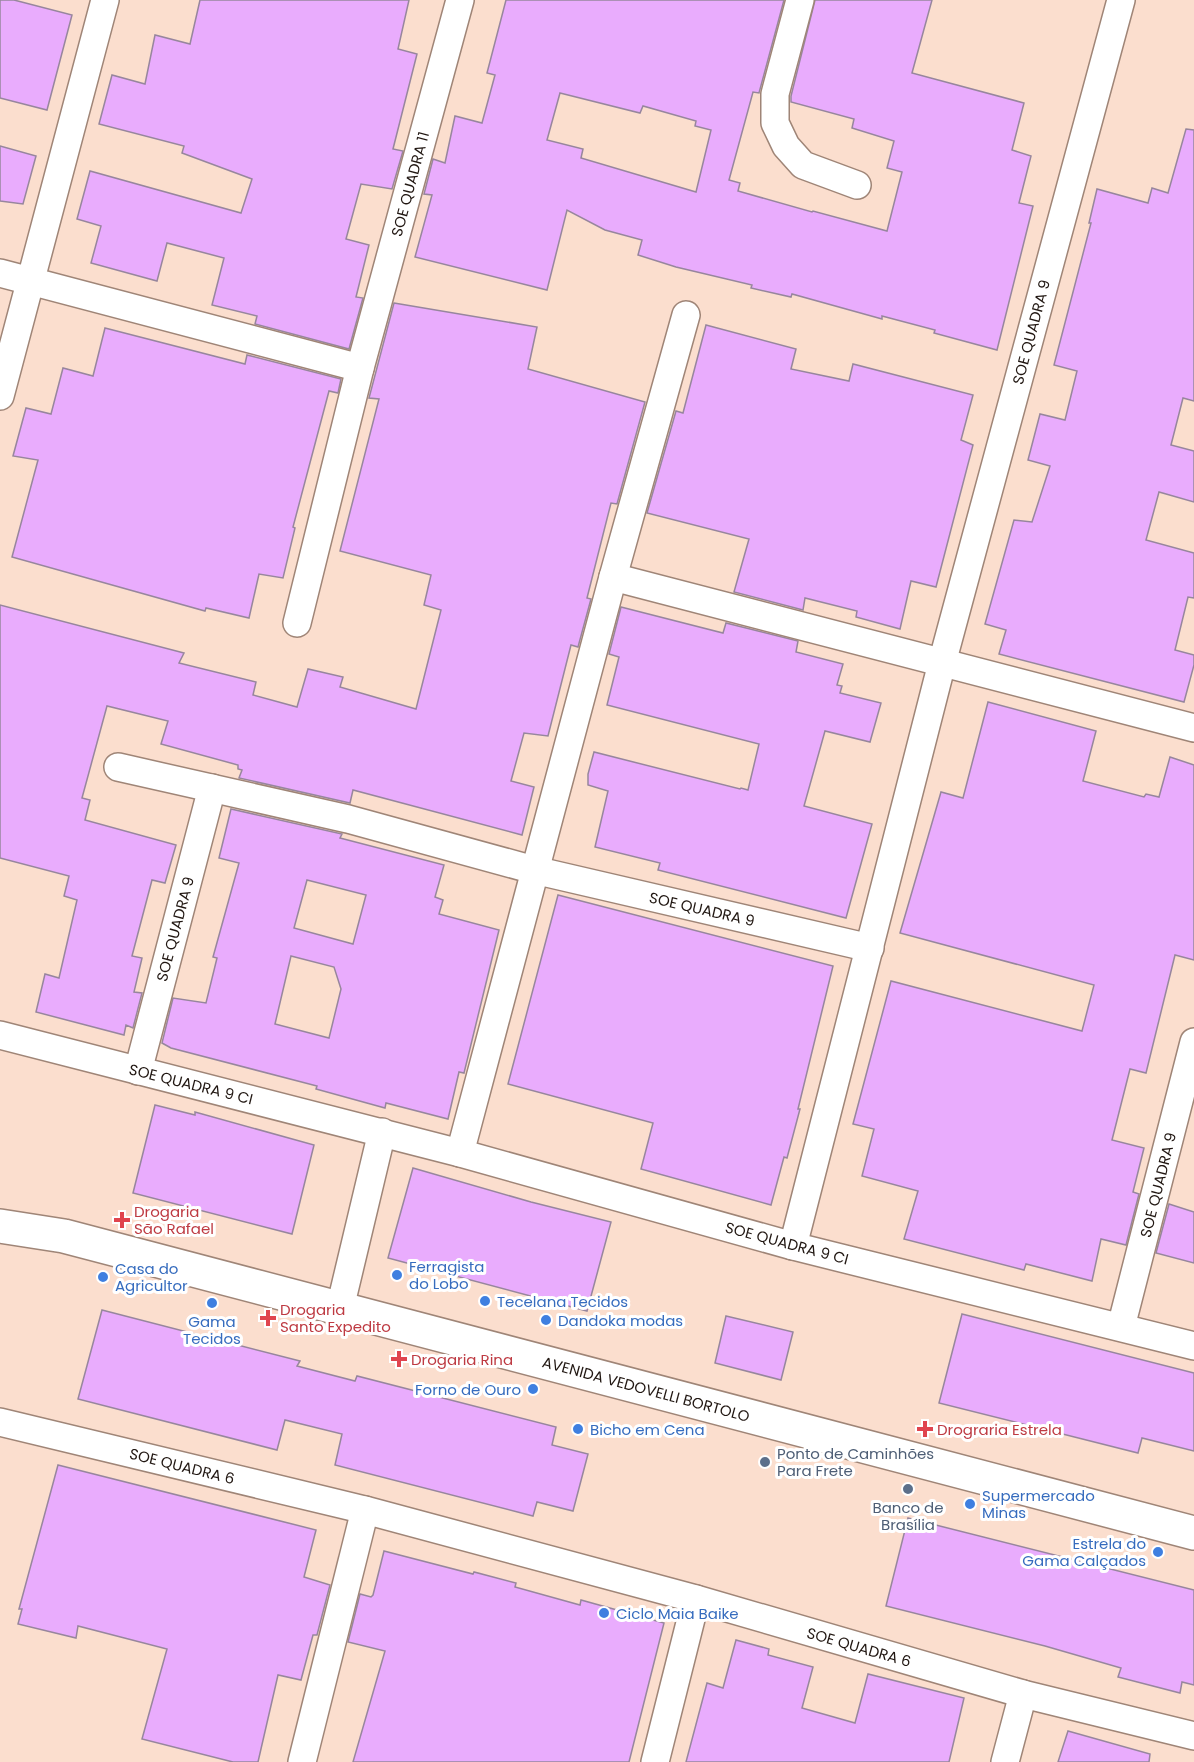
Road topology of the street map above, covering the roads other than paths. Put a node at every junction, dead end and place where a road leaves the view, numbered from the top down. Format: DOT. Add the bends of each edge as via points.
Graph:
graph roads {
  1 [pos="105,0"];
  2 [pos="460,0"];
  3 [pos="800,0"];
  4 [pos="1121,0"];
  5 [pos="857,185"];
  6 [pos="0,273"];
  7 [pos="29,280"];
  8 [pos="686,315"];
  9 [pos="360,368"];
  10 [pos="0,396"];
  11 [pos="613,577"];
  12 [pos="297,623"];
  13 [pos="942,663"];
  14 [pos="1194,728"];
  15 [pos="118,767"];
  16 [pos="212,788"];
  17 [pos="534,870"];
  18 [pos="870,948"];
  19 [pos="0,1035"];
  20 [pos="1194,1042"];
  21 [pos="138,1071"];
  22 [pos="382,1132"];
  23 [pos="460,1153"];
  24 [pos="0,1204"];
  25 [pos="0,1226"];
  26 [pos="64,1236"];
  27 [pos="793,1246"];
  28 [pos="340,1308"];
  29 [pos="1121,1327"];
  30 [pos="1194,1346"];
  31 [pos="0,1422"];
  32 [pos="365,1510"];
  33 [pos="1194,1533"];
  34 [pos="696,1599"];
  35 [pos="1023,1694"];
  36 [pos="1194,1736"];
  37 [pos="302,1762"];
  38 [pos="655,1762"];
  39 [pos="1005,1762"];
  1 -- 7 [label="street"];
  2 -- 9 [label="street, SOE QUADRA 11"];
  3 -- 5 [label="street" via="775,94 775,123 786,146 803,165"];
  4 -- 13 [label="street, SOE QUADRA 9"];
  6 -- 7 [label="street"];
  7 -- 9 [label="street"];
  7 -- 10 [label="street"];
  8 -- 11 [label="street"];
  9 -- 12 [label="street, SOE QUADRA 11"];
  11 -- 13 [label="street"];
  11 -- 17 [label="street"];
  13 -- 14 [label="street"];
  13 -- 18 [label="street, SOE QUADRA 9"];
  15 -- 16 [label="street, SOE QUADRA 9"];
  16 -- 17 [label="street, SOE QUADRA 9" via="348,819"];
  16 -- 21 [label="street, SOE QUADRA 9"];
  17 -- 18 [label="street, SOE QUADRA 9"];
  17 -- 23 [label="street"];
  18 -- 27 [label="street, SOE QUADRA 9"];
  19 -- 21 [label="street, SOE QUADRA 9 CI"];
  20 -- 29 [label="street, SOE QUADRA 9"];
  21 -- 22 [label="street, SOE QUADRA 9 CI"];
  22 -- 23 [label="street, SOE QUADRA 9 CI"];
  22 -- 28 [label="street"];
  23 -- 27 [label="street, SOE QUADRA 9 CI"];
  24 -- 26 [label="street, AVENIDA VEDOVELLI BORTOLO"];
  25 -- 26 [label="street, AVENIDA VEDOVELLI BORTOLO"];
  26 -- 28 [label="street, AVENIDA VEDOVELLI BORTOLO"];
  27 -- 29 [label="street, SOE QUADRA 9 CI"];
  28 -- 33 [label="street, AVENIDA VEDOVELLI BORTOLO"];
  29 -- 30 [label="street, SOE QUADRA 9 CI"];
  31 -- 32 [label="street, SOE QUADRA 6"];
  32 -- 34 [label="street, SOE QUADRA 6"];
  32 -- 37 [label="street"];
  34 -- 35 [label="street, SOE QUADRA 6"];
  34 -- 38 [label="street"];
  35 -- 36 [label="street, SOE QUADRA 6"];
  35 -- 39 [label="street"];
}
